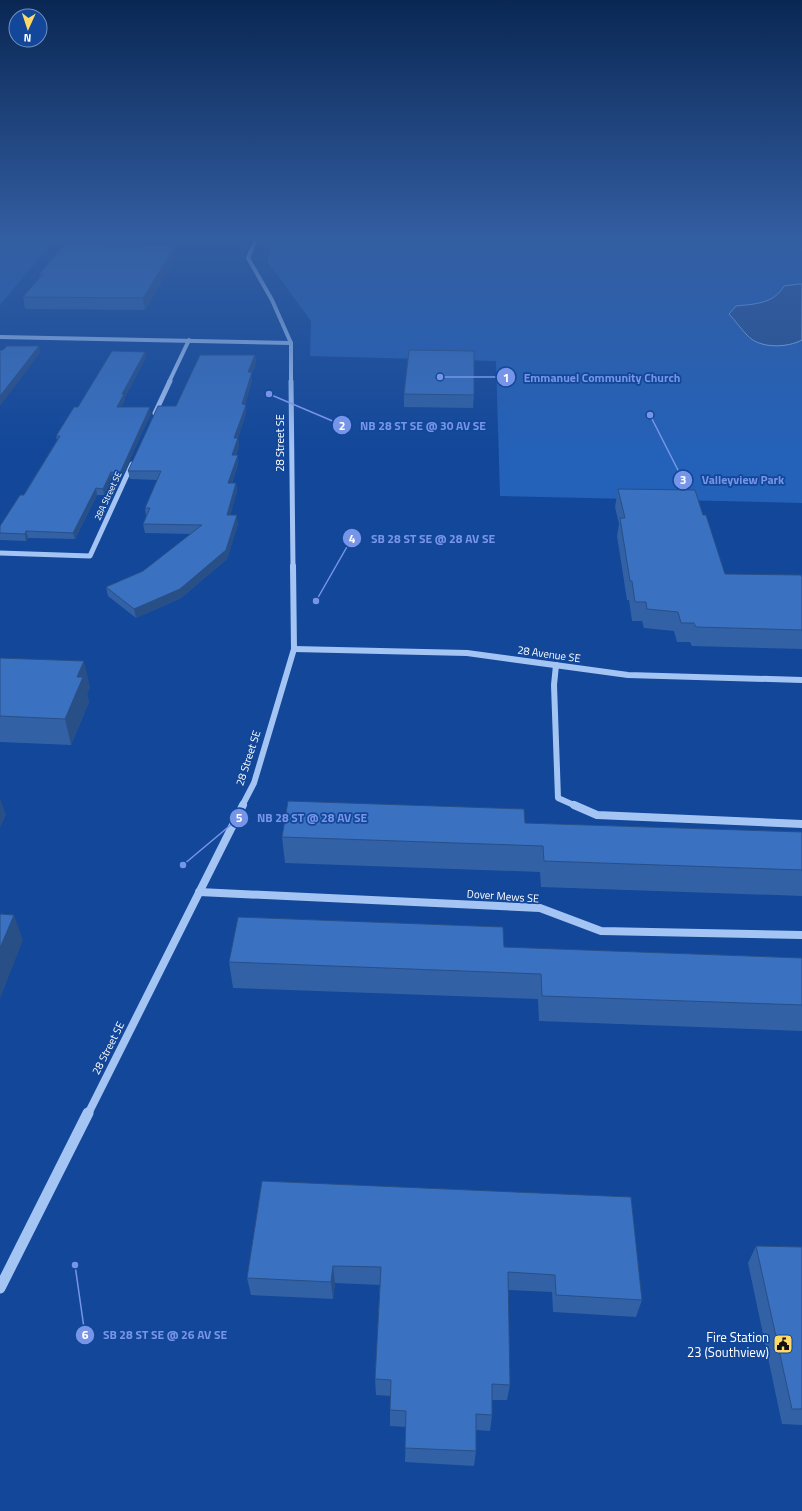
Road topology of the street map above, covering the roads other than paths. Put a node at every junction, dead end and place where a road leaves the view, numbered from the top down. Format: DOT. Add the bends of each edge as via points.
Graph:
graph roads {
  1 [pos="276,310"];
  2 [pos="0,337"];
  3 [pos="189,340"];
  4 [pos="291,342"];
  5 [pos="152,419"];
  6 [pos="136,455"];
  7 [pos="0,553"];
  8 [pos="294,649"];
  9 [pos="556,665"];
  10 [pos="802,680"];
  11 [pos="802,824"];
  12 [pos="199,892"];
  13 [pos="802,935"];
  14 [pos="0,1288"];
  1 -- 4 [label="street, 28 Street SE"];
  2 -- 3 [label="street"];
  3 -- 4 [label="street"];
  3 -- 5 [label="street"];
  4 -- 8 [label="street, 28 Street SE"];
  6 -- 7 [label="street, 28A Street SE" via="90,556"];
  8 -- 9 [label="street, 28 Avenue SE" via="467,653"];
  8 -- 12 [label="street, 28 Street SE" via="254,783"];
  9 -- 10 [label="street, 28 Avenue SE" via="628,675"];
  9 -- 11 [label="street" via="554,685 558,798 597,815"];
  12 -- 13 [label="street, Dover Mews SE" via="540,908 600,931"];
  12 -- 14 [label="street, 28 Street SE"];
}
